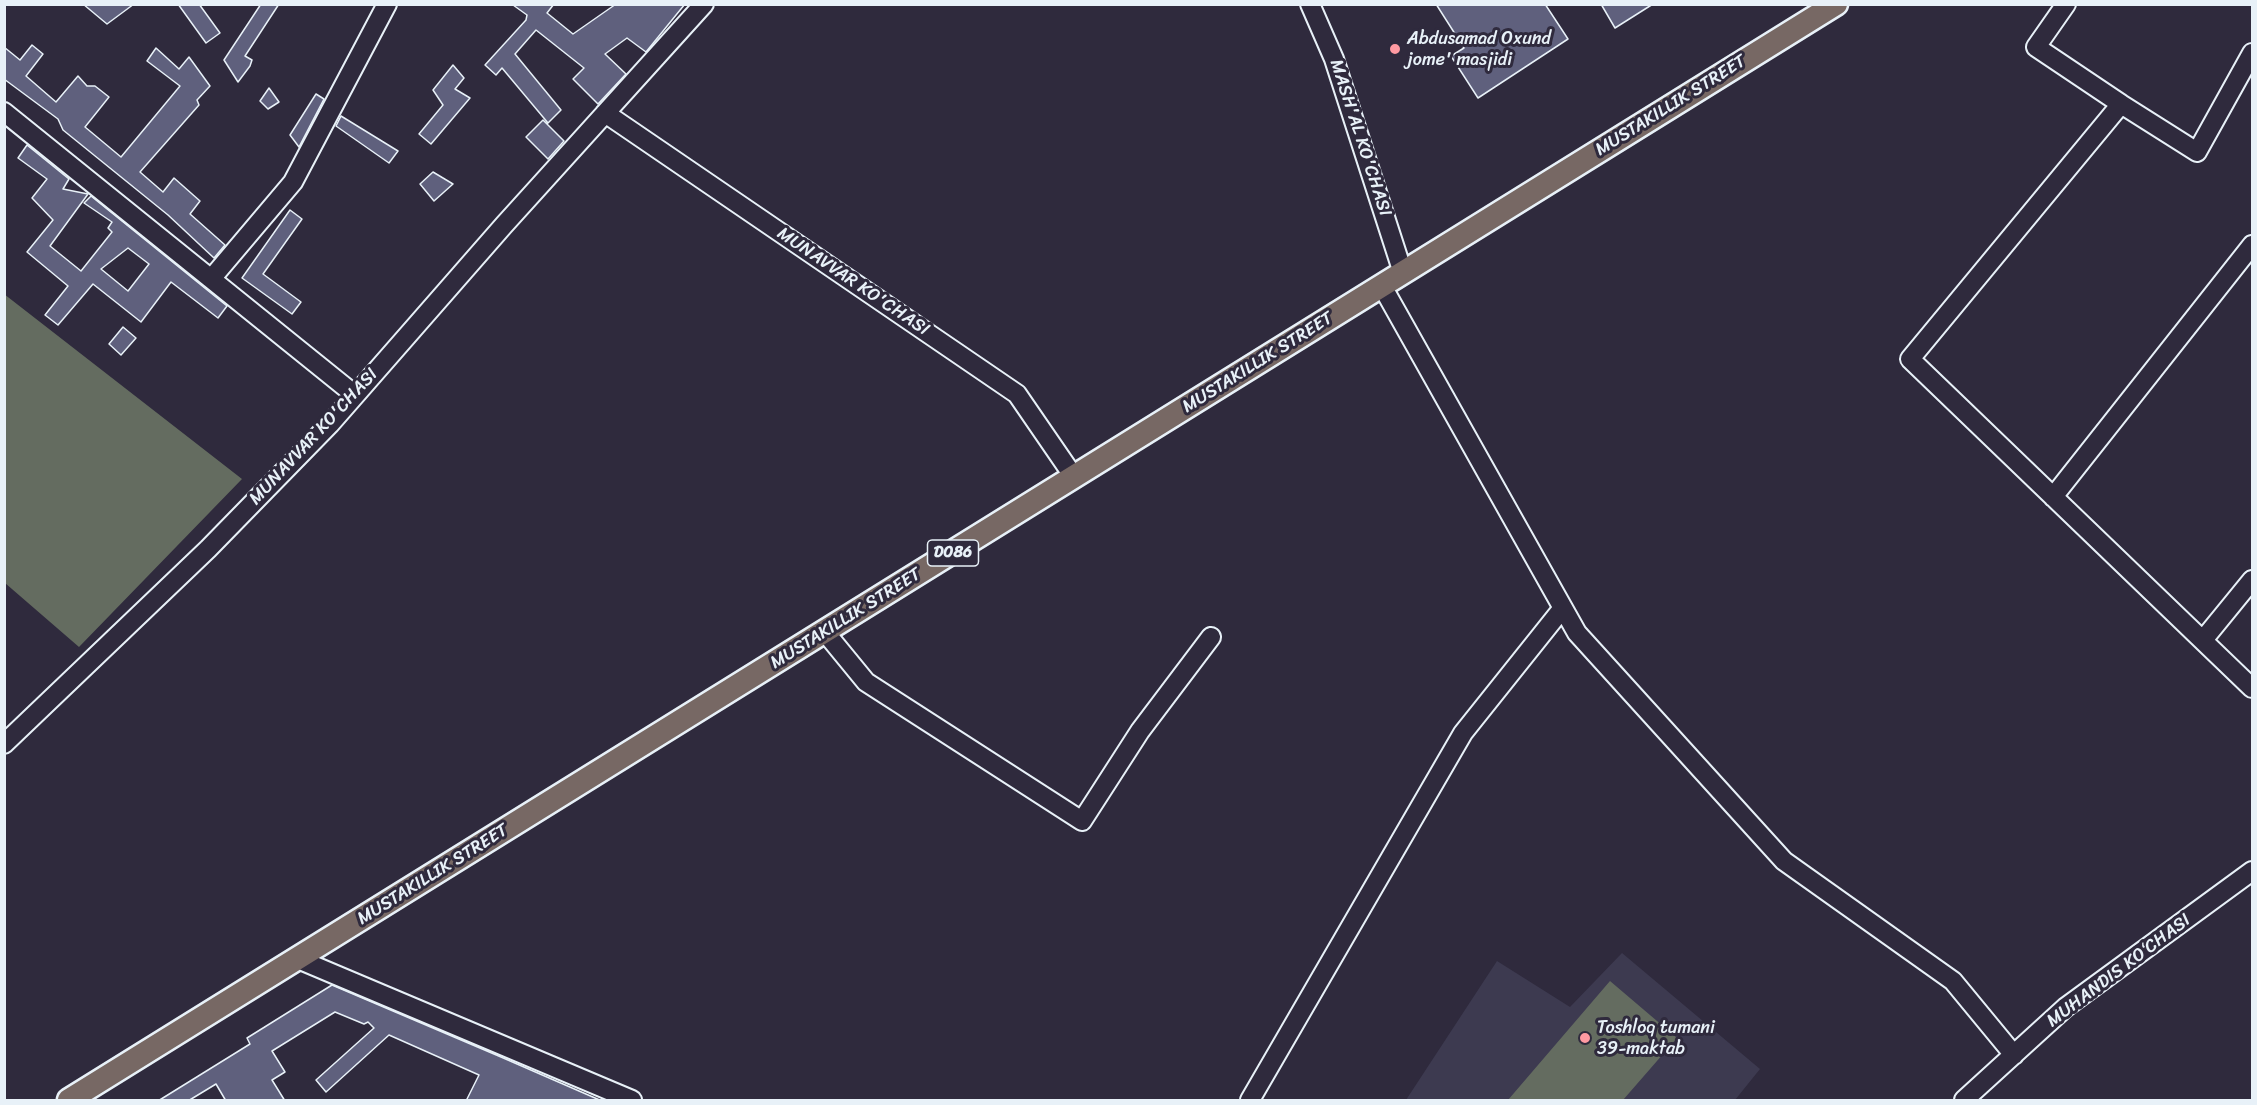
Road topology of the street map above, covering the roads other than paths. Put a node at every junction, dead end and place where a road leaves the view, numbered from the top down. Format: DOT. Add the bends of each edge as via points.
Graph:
graph roads {
  1 [pos="387,4"];
  2 [pos="704,4"];
  3 [pos="1310,4"];
  4 [pos="1836,4"];
  5 [pos="2066,4"];
  6 [pos="2253,54"];
  7 [pos="2121,104"];
  8 [pos="4,112"];
  9 [pos="605,113"];
  10 [pos="2253,245"];
  11 [pos="1403,273"];
  12 [pos="211,279"];
  13 [pos="1382,286"];
  14 [pos="354,395"];
  15 [pos="1074,477"];
  16 [pos="2053,496"];
  17 [pos="2253,580"];
  18 [pos="1562,609"];
  19 [pos="825,632"];
  20 [pos="1211,637"];
  21 [pos="2203,640"];
  22 [pos="2253,688"];
  23 [pos="4,744"];
  24 [pos="2253,871"];
  25 [pos="298,959"];
  26 [pos="2014,1055"];
  27 [pos="69,1101"];
  28 [pos="632,1101"];
  29 [pos="1250,1101"];
  30 [pos="1964,1101"];
  1 -- 12 [label="street" via="293,182"];
  2 -- 9 [label="street, MUNAVVAR KO'CHASI"];
  3 -- 11 [label="street, MASH'AL KO'CHASI" via="1334,59"];
  4 -- 11 [label="main road, MUSTAKILLIK STREET / D086"];
  5 -- 7 [label="street" via="2036,47"];
  6 -- 7 [label="street" via="2197,152"];
  7 -- 16 [label="street" via="1910,359"];
  8 -- 12 [label="street"];
  9 -- 14 [label="street, MUNAVVAR KO'CHASI"];
  9 -- 15 [label="street, MUNAVVAR KO'CHASI" via="1017,394"];
  10 -- 16 [label="street"];
  11 -- 13 [label="main road, MUSTAKILLIK STREET / D086"];
  12 -- 14 [label="street"];
  13 -- 15 [label="main road, MUSTAKILLIK STREET / D086"];
  13 -- 18 [label="street"];
  14 -- 23 [label="street, MUNAVVAR KO'CHASI" via="208,549"];
  15 -- 19 [label="main road, MUSTAKILLIK STREET / D086"];
  16 -- 21 [label="street"];
  17 -- 21 [label="street"];
  18 -- 26 [label="street" via="1577,633 1784,861 1953,981"];
  18 -- 29 [label="street" via="1463,733"];
  19 -- 20 [label="street" via="866,682 1082,821 1140,731"];
  19 -- 25 [label="main road, MUSTAKILLIK STREET / D086"];
  21 -- 22 [label="street"];
  24 -- 26 [label="street, MUHANDIS KO‘CHASI" via="2066,1007"];
  25 -- 27 [label="main road, MUSTAKILLIK STREET / D086"];
  25 -- 28 [label="street"];
  26 -- 30 [label="street, MUHANDIS KO‘CHASI"];
}
